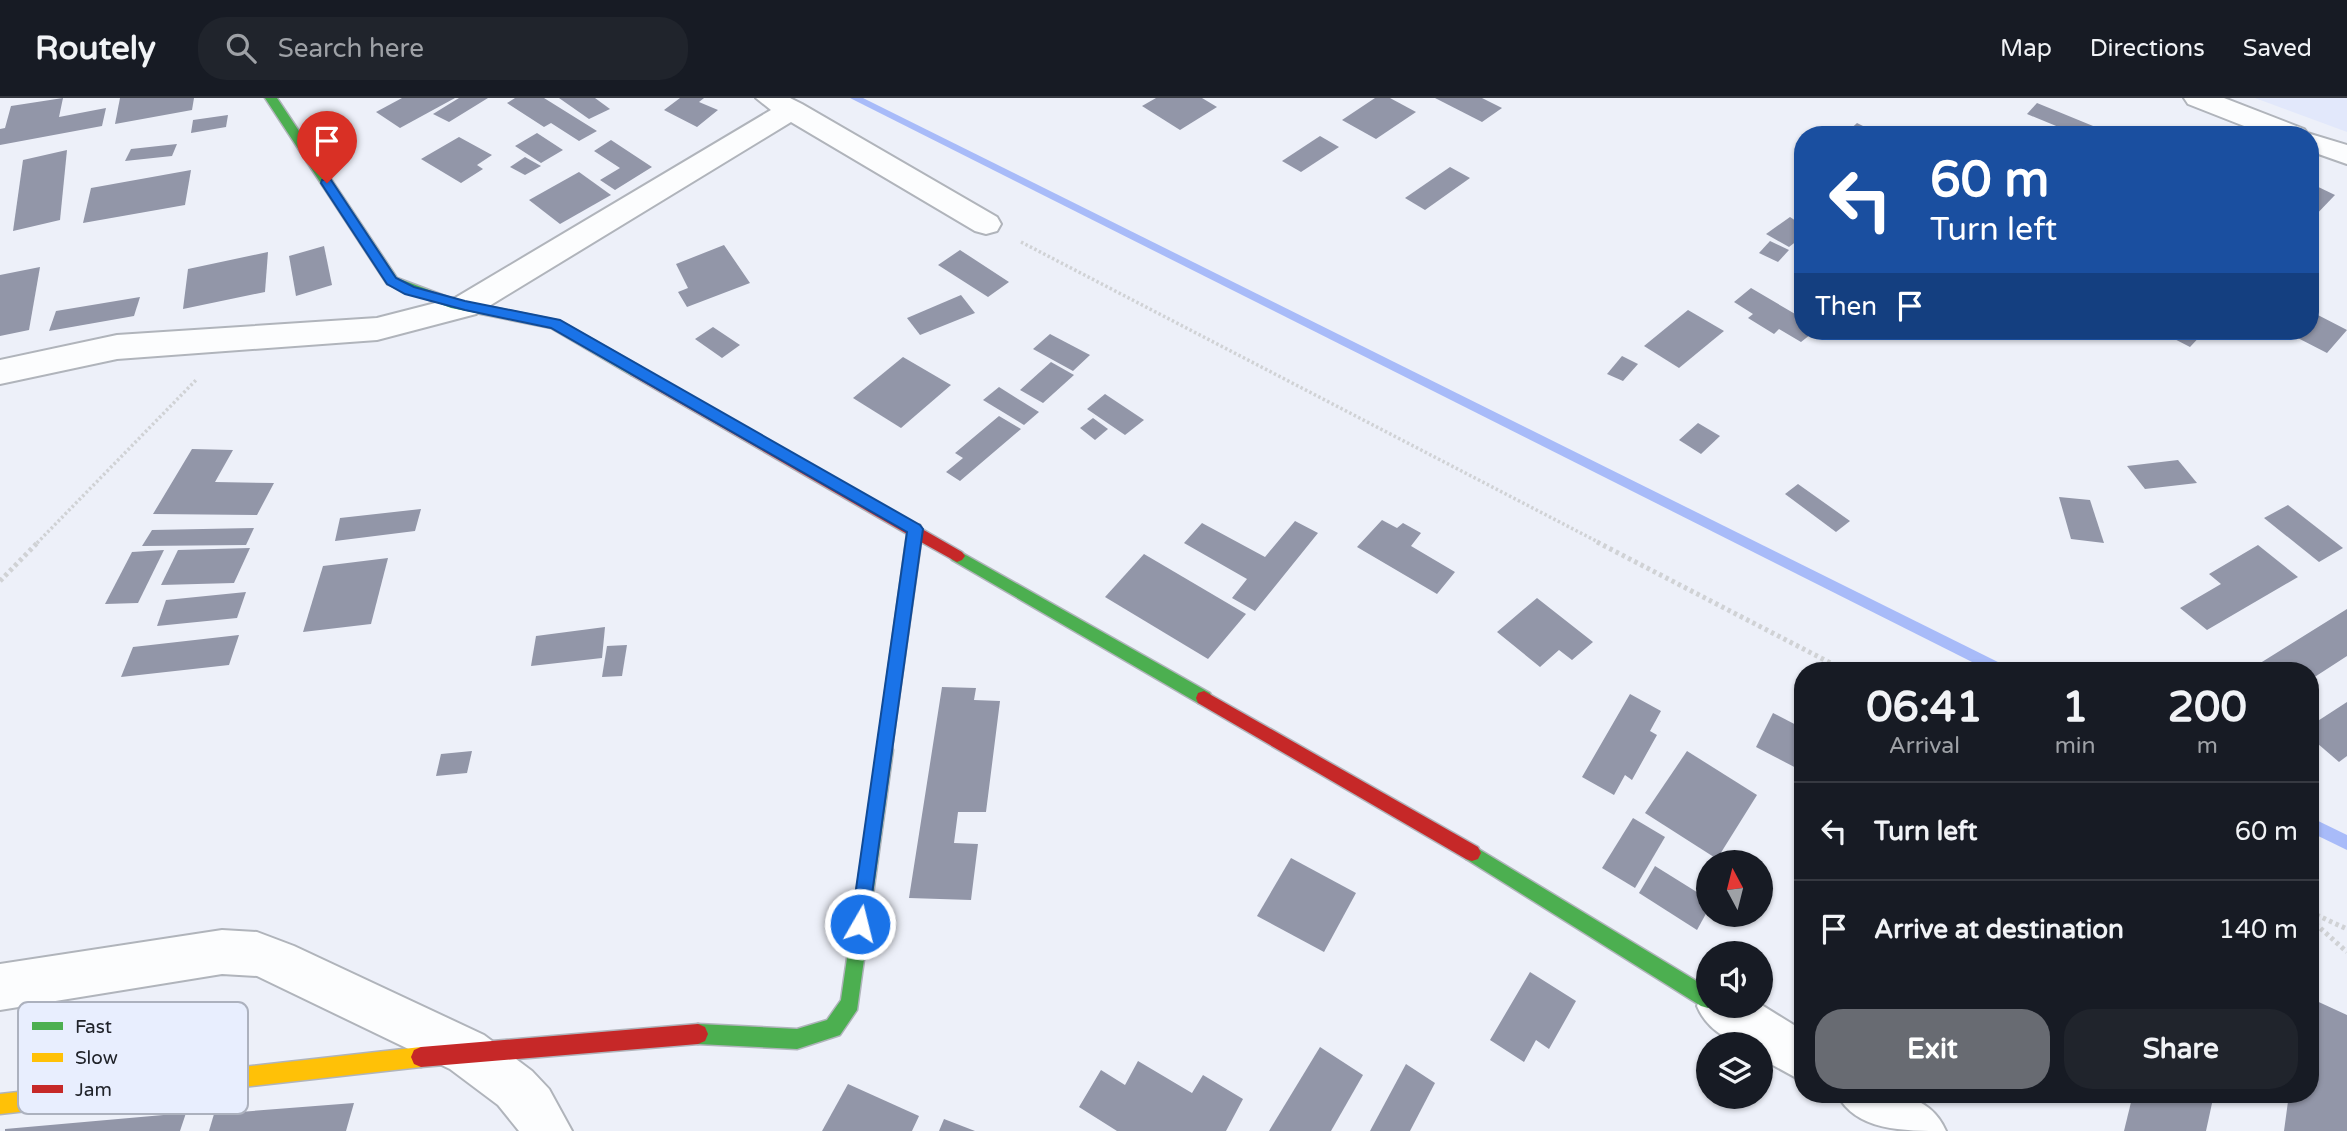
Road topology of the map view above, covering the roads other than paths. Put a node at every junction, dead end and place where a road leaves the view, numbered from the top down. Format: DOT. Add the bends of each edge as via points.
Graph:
graph roads {
  1 [pos="271,98"];
  2 [pos="2199,98"];
  3 [pos="781,104"];
  4 [pos="2271,126"];
  5 [pos="2319,144"];
  6 [pos="2347,155"];
  7 [pos="986,224"];
  8 [pos="465,306"];
  9 [pos="0,372"];
  10 [pos="915,529"];
  11 [pos="0,987"];
  12 [pos="1696,992"];
  13 [pos="1739,1018"];
  14 [pos="467,1052"];
  15 [pos="1794,1052"];
  16 [pos="248,1076"];
  17 [pos="18,1102"];
  18 [pos="1876,1103"];
  19 [pos="0,1104"];
  20 [pos="547,1131"];
  21 [pos="1922,1131"];
  1 -- 8 [label="street" via="392,281"];
  2 -- 4 [label="street"];
  3 -- 7 [label="street"];
  3 -- 8 [label="street"];
  5 -- 6 [label="street"];
  8 -- 9 [label="street" via="377,329 117,347"];
  8 -- 10 [label="street" via="555,324"];
  10 -- 12 [label="street" via="1472,853"];
  10 -- 14 [label="street" via="850,1003 834,1028 797,1039 712,1033"];
  11 -- 14 [label="street" via="222,952 257,954"];
  13 -- 15 [label="street"];
  14 -- 16 [label="street"];
  14 -- 20 [label="street" via="515,1088"];
  17 -- 19 [label="street"];
  18 -- 21 [label="street"];
}
